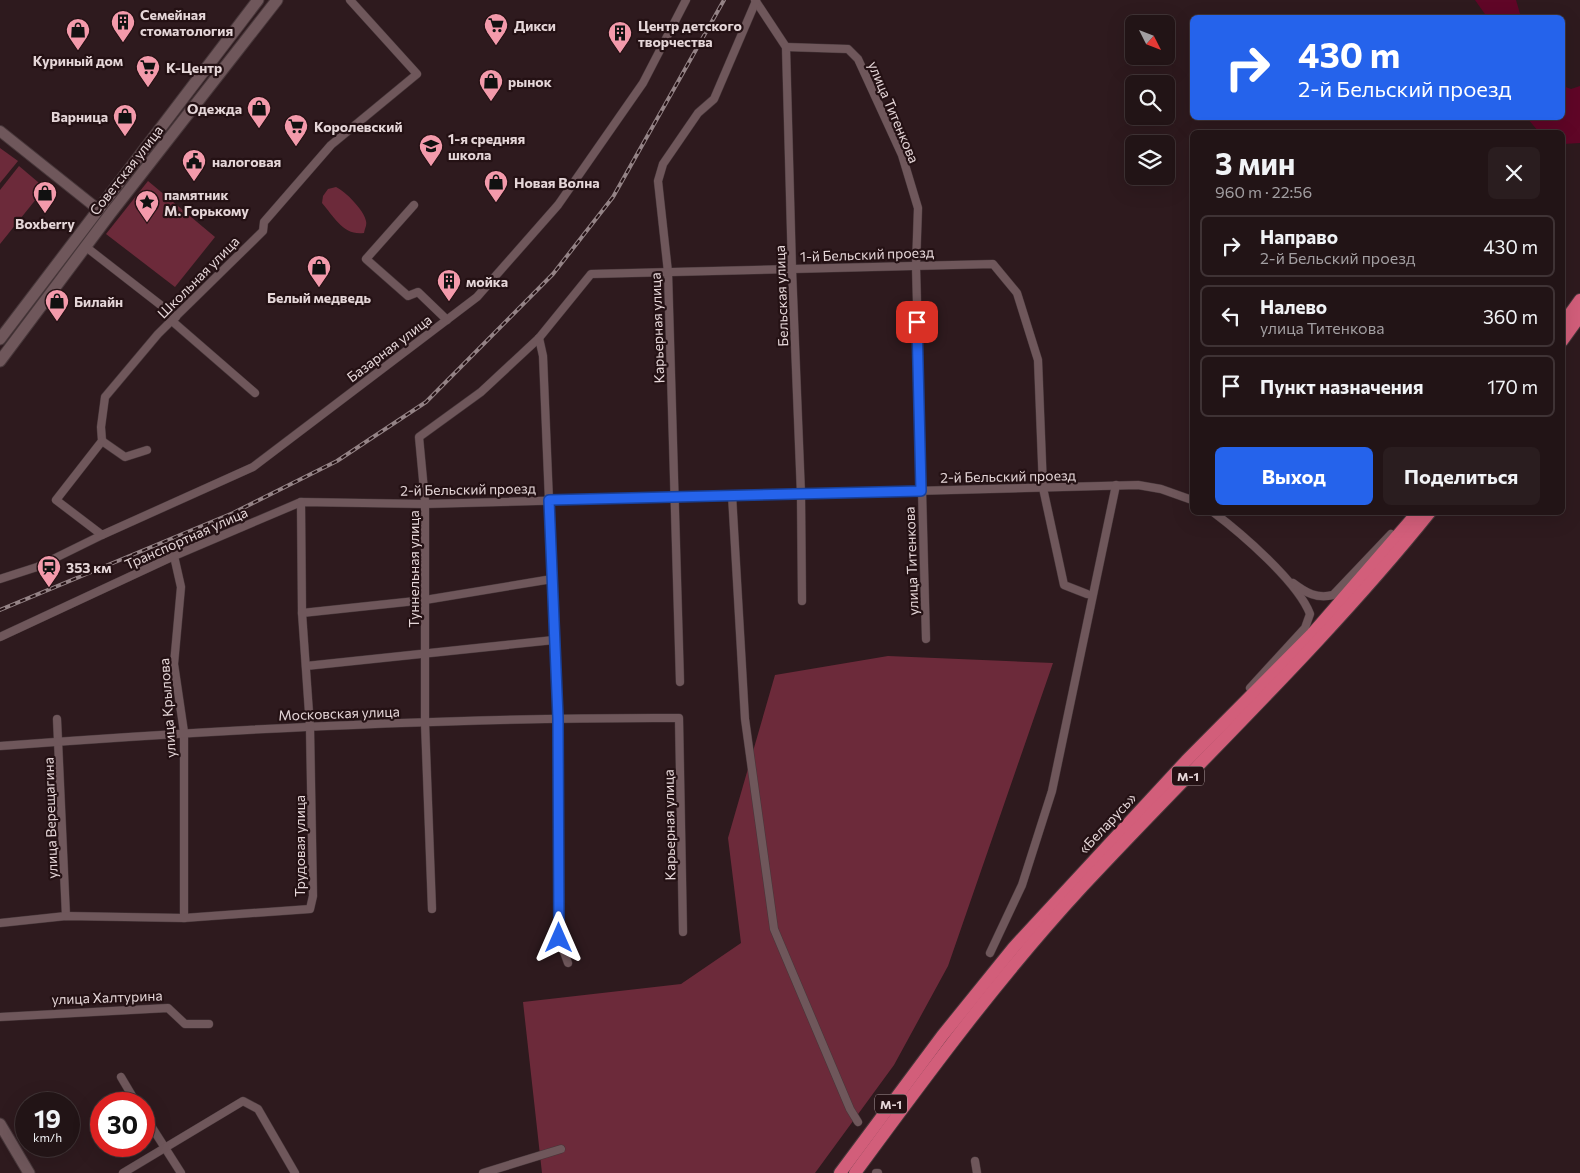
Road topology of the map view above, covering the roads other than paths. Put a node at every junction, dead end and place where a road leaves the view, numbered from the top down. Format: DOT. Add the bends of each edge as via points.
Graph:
graph roads {
  1 [pos="258,0"];
  2 [pos="277,0"];
  3 [pos="350,0"];
  4 [pos="686,0"];
  5 [pos="756,1"];
  6 [pos="786,47"];
  7 [pos="0,131"];
  8 [pos="414,206"];
  9 [pos="103,214"];
  10 [pos="86,247"];
  11 [pos="916,266"];
  12 [pos="792,269"];
  13 [pos="668,272"];
  14 [pos="591,274"];
  15 [pos="1580,300"];
  16 [pos="1580,316"];
  17 [pos="174,319"];
  18 [pos="447,320"];
  19 [pos="1565,321"];
  20 [pos="1565,337"];
  21 [pos="539,338"];
  22 [pos="0,340"];
  23 [pos="0,361"];
  24 [pos="255,392"];
  25 [pos="102,441"];
  26 [pos="147,450"];
  27 [pos="1116,485"];
  28 [pos="1043,488"];
  29 [pos="921,491"];
  30 [pos="801,494"];
  31 [pos="732,495"];
  32 [pos="675,497"];
  33 [pos="1190,499"];
  34 [pos="549,500"];
  35 [pos="300,502"];
  36 [pos="425,504"];
  37 [pos="1216,515"];
  38 [pos="1410,515"];
  39 [pos="1415,515"];
  40 [pos="1428,515"];
  41 [pos="102,535"];
  42 [pos="174,556"];
  43 [pos="1280,572"];
  44 [pos="0,579"];
  45 [pos="552,579"];
  46 [pos="1087,594"];
  47 [pos="425,600"];
  48 [pos="802,601"];
  49 [pos="302,613"];
  50 [pos="0,637"];
  51 [pos="926,639"];
  52 [pos="554,640"];
  53 [pos="425,654"];
  54 [pos="306,666"];
  55 [pos="680,682"];
  56 [pos="558,718"];
  57 [pos="679,718"];
  58 [pos="57,719"];
  59 [pos="425,723"];
  60 [pos="310,727"];
  61 [pos="184,732"];
  62 [pos="59,742"];
  63 [pos="0,746"];
  64 [pos="1186,761"];
  65 [pos="432,909"];
  66 [pos="66,916"];
  67 [pos="184,918"];
  68 [pos="0,923"];
  69 [pos="683,932"];
  70 [pos="990,952"];
  71 [pos="568,963"];
  72 [pos="0,1017"];
  73 [pos="209,1024"];
  74 [pos="121,1077"];
  75 [pos="130,1092"];
  76 [pos="858,1122"];
  77 [pos="0,1124"];
  78 [pos="155,1134"];
  79 [pos="164,1149"];
  80 [pos="561,1149"];
  81 [pos="975,1161"];
  82 [pos="29,1173"];
  83 [pos="123,1173"];
  84 [pos="181,1173"];
  85 [pos="295,1173"];
  86 [pos="483,1173"];
  87 [pos="840,1173"];
  88 [pos="855,1173"];
  89 [pos="977,1173"];
  1 -- 9 [label="main road, Советская улица"];
  2 -- 9 [label="main road, Советская улица"];
  3 -- 17 [label="street, Школьная улица" via="417,74 331,145 264,222 263,231"];
  4 -- 18 [label="street, Базарная улица" via="643,83 558,205 477,297"];
  5 -- 6 [label="street"];
  5 -- 13 [label="street, Карьерная улица" via="714,99 698,113 664,164 658,181"];
  6 -- 11 [label="street, улица Титенкова" via="848,49 858,59 902,156 918,208"];
  6 -- 12 [label="street, Бельская улица"];
  7 -- 9 [label="street"];
  8 -- 18 [label="street" via="366,259 408,296 418,292"];
  9 -- 10 [label="main road, Советская улица"];
  9 -- 22 [label="main road, Советская улица"];
  10 -- 17 [label="street"];
  10 -- 23 [label="main road, Советская улица"];
  11 -- 12 [label="street, 1-й Бельский проезд"];
  11 -- 28 [label="street, 1-й Бельский проезд" via="993,264 1017,292 1038,360"];
  11 -- 29 [label="street, улица Титенкова"];
  12 -- 13 [label="street, 1-й Бельский проезд"];
  12 -- 30 [label="street, Бельская улица"];
  13 -- 14 [label="street, 1-й Бельский проезд"];
  13 -- 32 [label="street, Карьерная улица"];
  14 -- 21 [label="street, Туннельная улица"];
  15 -- 19 [label="highway"];
  16 -- 20 [label="highway"];
  17 -- 24 [label="street"];
  17 -- 25 [label="street, Школьная улица" via="104,397"];
  18 -- 41 [label="street, Базарная улица" via="253,467"];
  21 -- 34 [label="street" via="543,356"];
  21 -- 36 [label="street, Туннельная улица" via="480,392 419,437"];
  25 -- 26 [label="street" via="125,457"];
  25 -- 41 [label="street" via="56,500"];
  27 -- 28 [label="street, 2-й Бельский проезд"];
  27 -- 33 [label="street, 2-й Бельский проезд" via="1161,489"];
  27 -- 70 [label="street" via="1052,791 1022,885"];
  28 -- 29 [label="street, 2-й Бельский проезд"];
  28 -- 46 [label="street" via="1064,585"];
  29 -- 30 [label="street, 2-й Бельский проезд"];
  29 -- 51 [label="street, улица Титенкова"];
  30 -- 31 [label="street, 2-й Бельский проезд"];
  30 -- 48 [label="street, Бельская улица"];
  31 -- 32 [label="street, 2-й Бельский проезд"];
  31 -- 76 [label="street" via="744,719 774,929"];
  32 -- 34 [label="street, 2-й Бельский проезд"];
  32 -- 55 [label="street, Карьерная улица"];
  34 -- 36 [label="street, 2-й Бельский проезд"];
  34 -- 45 [label="street"];
  35 -- 36 [label="street, 2-й Бельский проезд"];
  35 -- 42 [label="street, Транспортная улица"];
  35 -- 49 [label="street, Трудовая улица"];
  36 -- 47 [label="street, Туннельная улица"];
  37 -- 43 [label="street"];
  38 -- 43 [label="street" via="1333,595 1313,596"];
  39 -- 64 [label="highway, «Беларусь» / М-1" via="1312,634"];
  40 -- 88 [label="highway, «Беларусь» / М-1" via="1385,568 1082,888 1013,966 951,1043"];
  41 -- 44 [label="street, Базарная улица" via="37,567"];
  42 -- 50 [label="street, Транспортная улица"];
  42 -- 61 [label="street, улица Крылова" via="181,588 174,664"];
  43 -- 64 [label="street" via="1306,604 1310,614 1308,623"];
  45 -- 47 [label="street"];
  45 -- 52 [label="street"];
  47 -- 49 [label="street"];
  47 -- 53 [label="street, Туннельная улица"];
  49 -- 54 [label="street, Трудовая улица"];
  52 -- 53 [label="street"];
  52 -- 56 [label="street"];
  53 -- 54 [label="street"];
  53 -- 59 [label="street, Туннельная улица"];
  54 -- 60 [label="street, Трудовая улица"];
  56 -- 57 [label="street, Московская улица"];
  56 -- 59 [label="street, Московская улица"];
  56 -- 71 [label="street" via="559,938"];
  57 -- 69 [label="street, Карьерная улица"];
  58 -- 62 [label="street, улица Верещагина"];
  59 -- 60 [label="street, Московская улица"];
  59 -- 65 [label="street, Туннельная улица"];
  60 -- 61 [label="street, Московская улица"];
  60 -- 67 [label="street, Трудовая улица" via="313,896 310,910"];
  61 -- 62 [label="street, Московская улица"];
  61 -- 67 [label="street, улица Крылова"];
  62 -- 63 [label="street, Московская улица"];
  62 -- 66 [label="street, улица Верещагина"];
  64 -- 87 [label="highway, «Беларусь» / М-1" via="988,976"];
  66 -- 67 [label="street, Трудовая улица"];
  66 -- 68 [label="street, Трудовая улица"];
  72 -- 73 [label="street, улица Халтурина" via="168,1008 185,1024"];
  74 -- 75 [label="street"];
  77 -- 82 [label="main road"];
  78 -- 79 [label="street"];
  79 -- 83 [label="street"];
  79 -- 84 [label="street"];
  79 -- 85 [label="street" via="243,1101 258,1108"];
  80 -- 86 [label="street"];
  81 -- 89 [label="street"];
}
